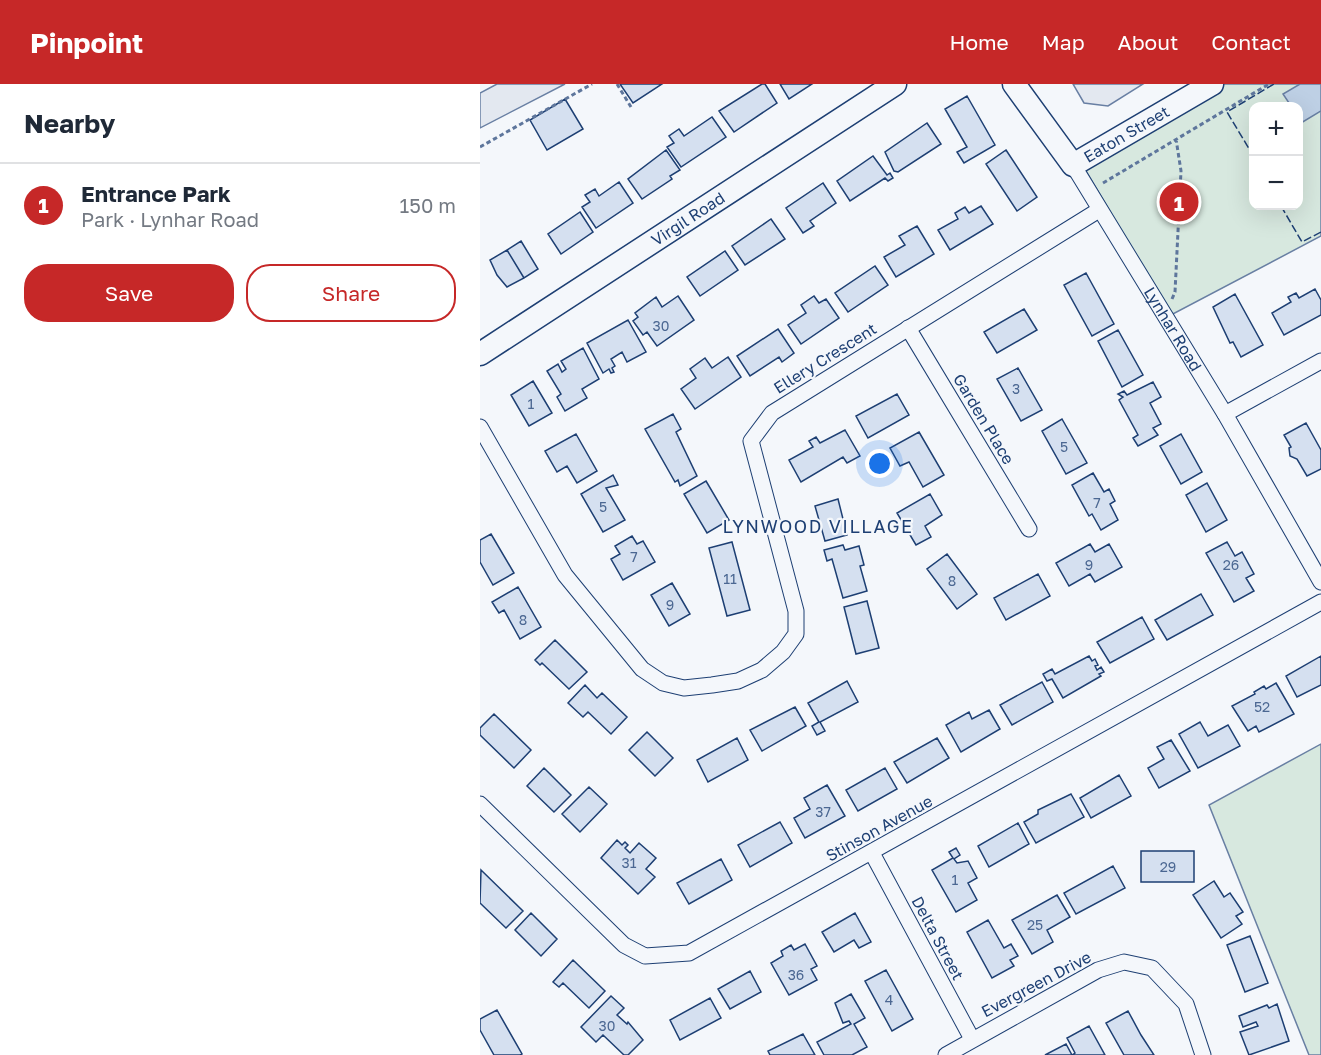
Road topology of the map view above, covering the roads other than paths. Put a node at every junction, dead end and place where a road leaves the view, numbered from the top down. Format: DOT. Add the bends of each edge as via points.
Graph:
graph roads {
  1 [pos="895,84"];
  2 [pos="1014,84"];
  3 [pos="1212,84"];
  4 [pos="1073,165"];
  5 [pos="1099,210"];
  6 [pos="908,328"];
  7 [pos="480,354"];
  8 [pos="1321,361"];
  9 [pos="1225,414"];
  10 [pos="480,427"];
  11 [pos="1029,529"];
  12 [pos="1321,582"];
  13 [pos="1321,602"];
  14 [pos="481,806"];
  15 [pos="872,853"];
  16 [pos="972,1039"];
  17 [pos="946,1055"];
  18 [pos="1203,1055"];
  1 -- 7 [label="street, Virgil Road"];
  2 -- 4 [label="street, Lynhar Road"];
  3 -- 4 [label="street, Eaton Street"];
  4 -- 5 [label="street, Lynhar Road"];
  5 -- 6 [label="street, Ellery Crescent"];
  5 -- 9 [label="street, Lynhar Road"];
  6 -- 10 [label="street, Ellery Crescent" via="772,413 751,441 796,610 796,634 762,670 738,681 684,688 663,682 642,669 565,575"];
  6 -- 11 [label="street, Garden Place"];
  8 -- 9 [label="street"];
  9 -- 12 [label="street, Lynhar Road"];
  13 -- 15 [label="street, Stinson Avenue"];
  14 -- 15 [label="street, Stinson Avenue" via="624,945 645,956 689,953"];
  15 -- 16 [label="street, Delta Street"];
  16 -- 17 [label="street, Evergreen Drive"];
  16 -- 18 [label="street, Evergreen Drive" via="1098,970 1124,962 1152,968 1186,1004"];
}
